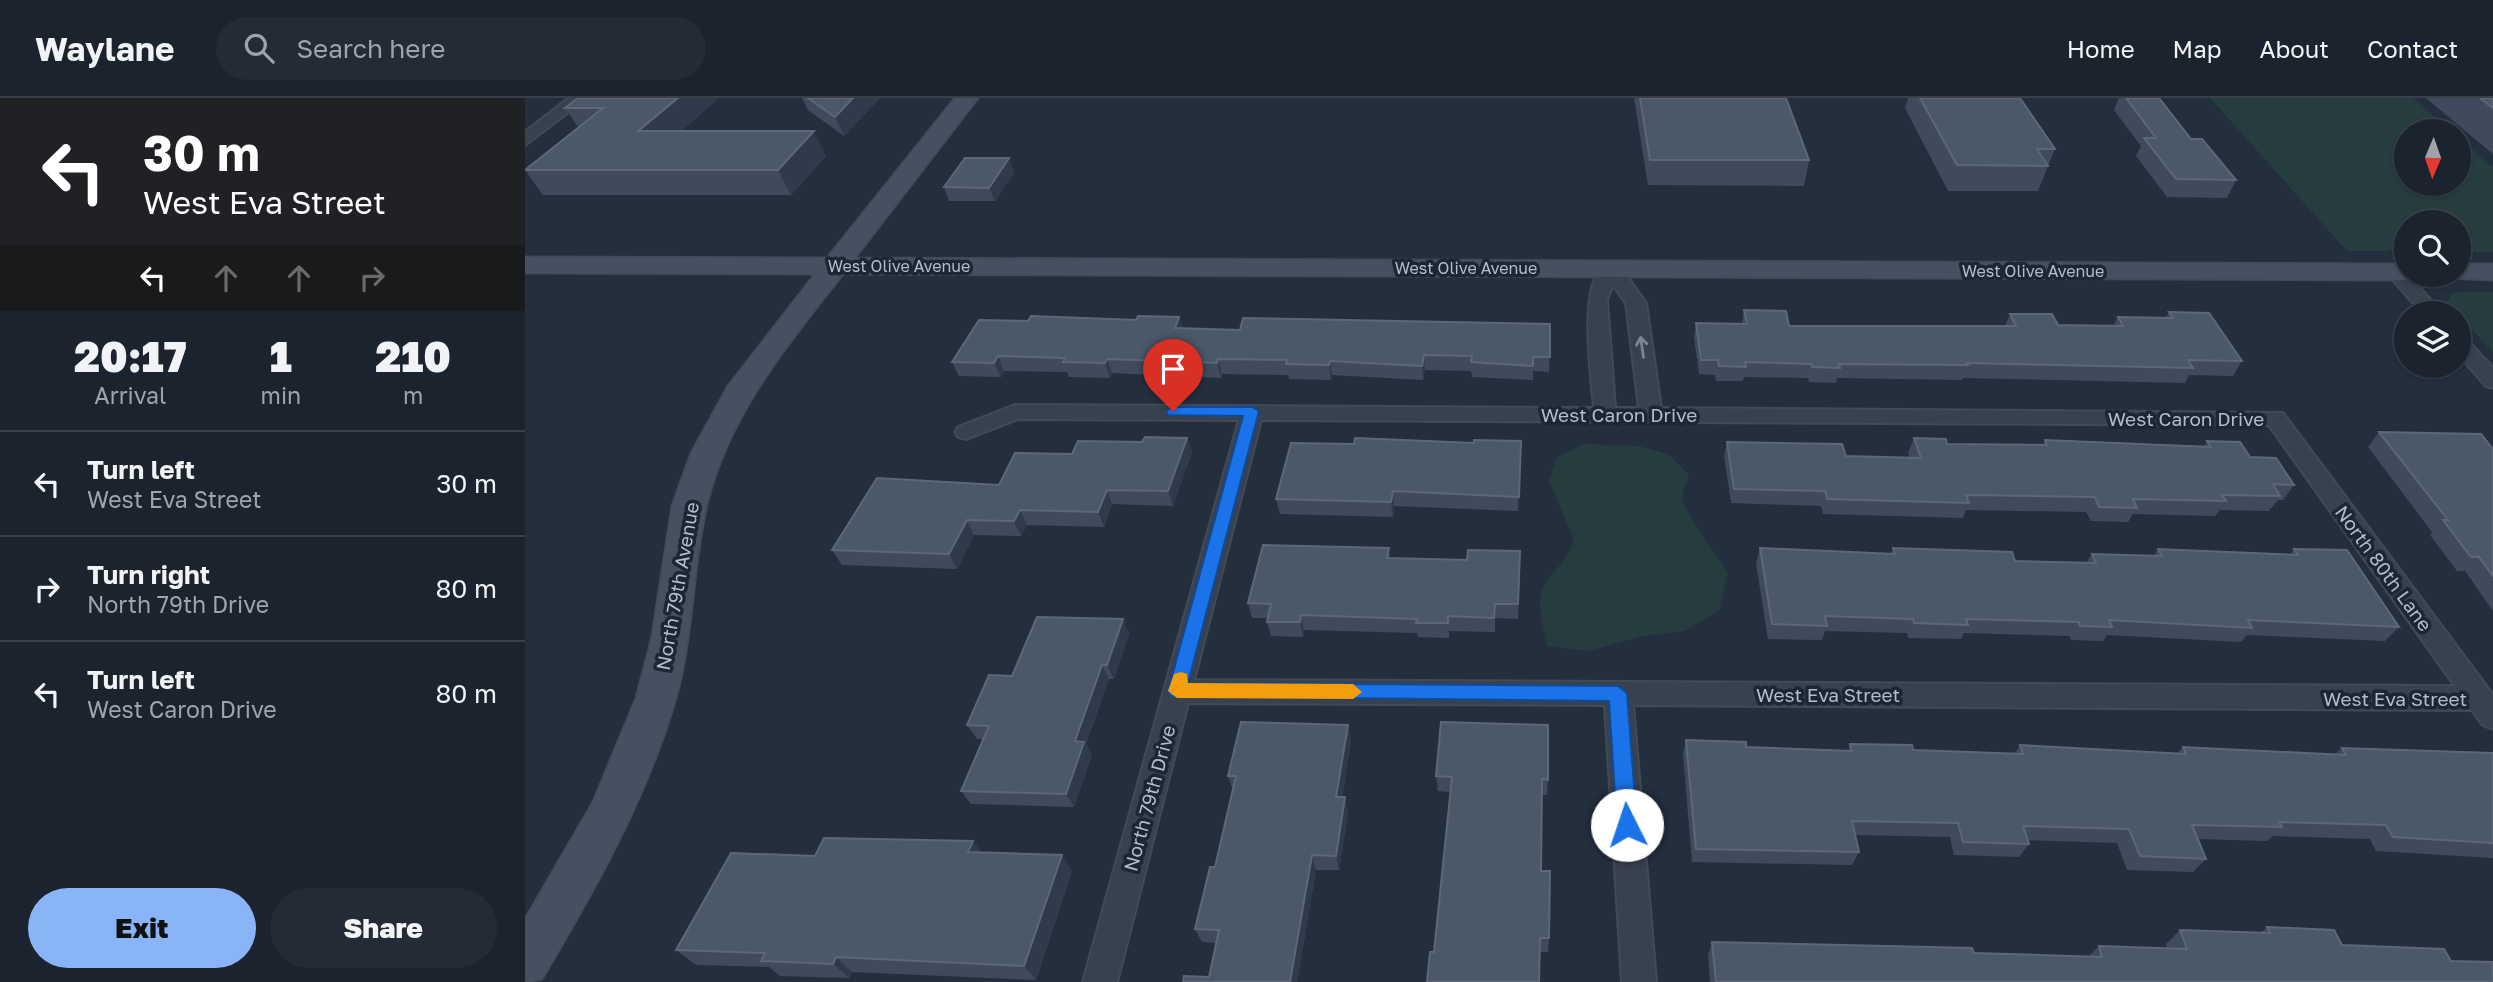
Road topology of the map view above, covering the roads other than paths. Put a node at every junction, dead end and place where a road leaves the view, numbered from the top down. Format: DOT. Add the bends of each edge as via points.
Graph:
graph roads {
  1 [pos="579,98"];
  2 [pos="967,98"];
  3 [pos="525,139"];
  4 [pos="525,265"];
  5 [pos="836,265"];
  6 [pos="1611,268"];
  7 [pos="2394,272"];
  8 [pos="2471,272"];
  9 [pos="2493,272"];
  10 [pos="2412,287"];
  11 [pos="2423,301"];
  12 [pos="2471,356"];
  13 [pos="2493,381"];
  14 [pos="1252,411"];
  15 [pos="1605,414"];
  16 [pos="1651,414"];
  17 [pos="2275,418"];
  18 [pos="966,432"];
  19 [pos="1177,691"];
  20 [pos="1618,693"];
  21 [pos="2486,708"];
  22 [pos="525,962"];
  23 [pos="1100,982"];
  24 [pos="1639,982"];
  1 -- 3 [label="street"];
  2 -- 5 [label="main road, North 79th Avenue"];
  4 -- 5 [label="main road, West Olive Avenue"];
  5 -- 6 [label="main road, West Olive Avenue"];
  5 -- 22 [label="main road, North 79th Avenue" via="742,388 713,442 695,484 684,530 667,654 654,706 594,843"];
  6 -- 7 [label="main road, West Olive Avenue"];
  6 -- 15 [label="street" via="1597,300"];
  16 -- 6 [label="street, one-way" via="1636,303"];
  8 -- 9 [label="main road"];
  10 -- 11 [label="street"];
  12 -- 13 [label="street"];
  14 -- 15 [label="street, West Caron Drive"];
  14 -- 18 [label="street, West Caron Drive" via="1015,412"];
  14 -- 19 [label="street, North 79th Drive"];
  15 -- 16 [label="street, West Caron Drive"];
  16 -- 17 [label="street, West Caron Drive"];
  17 -- 21 [label="street, North 80th Lane"];
  19 -- 20 [label="street, West Eva Street"];
  19 -- 23 [label="street, North 79th Drive"];
  20 -- 21 [label="street, West Eva Street"];
  20 -- 24 [label="street"];
}
